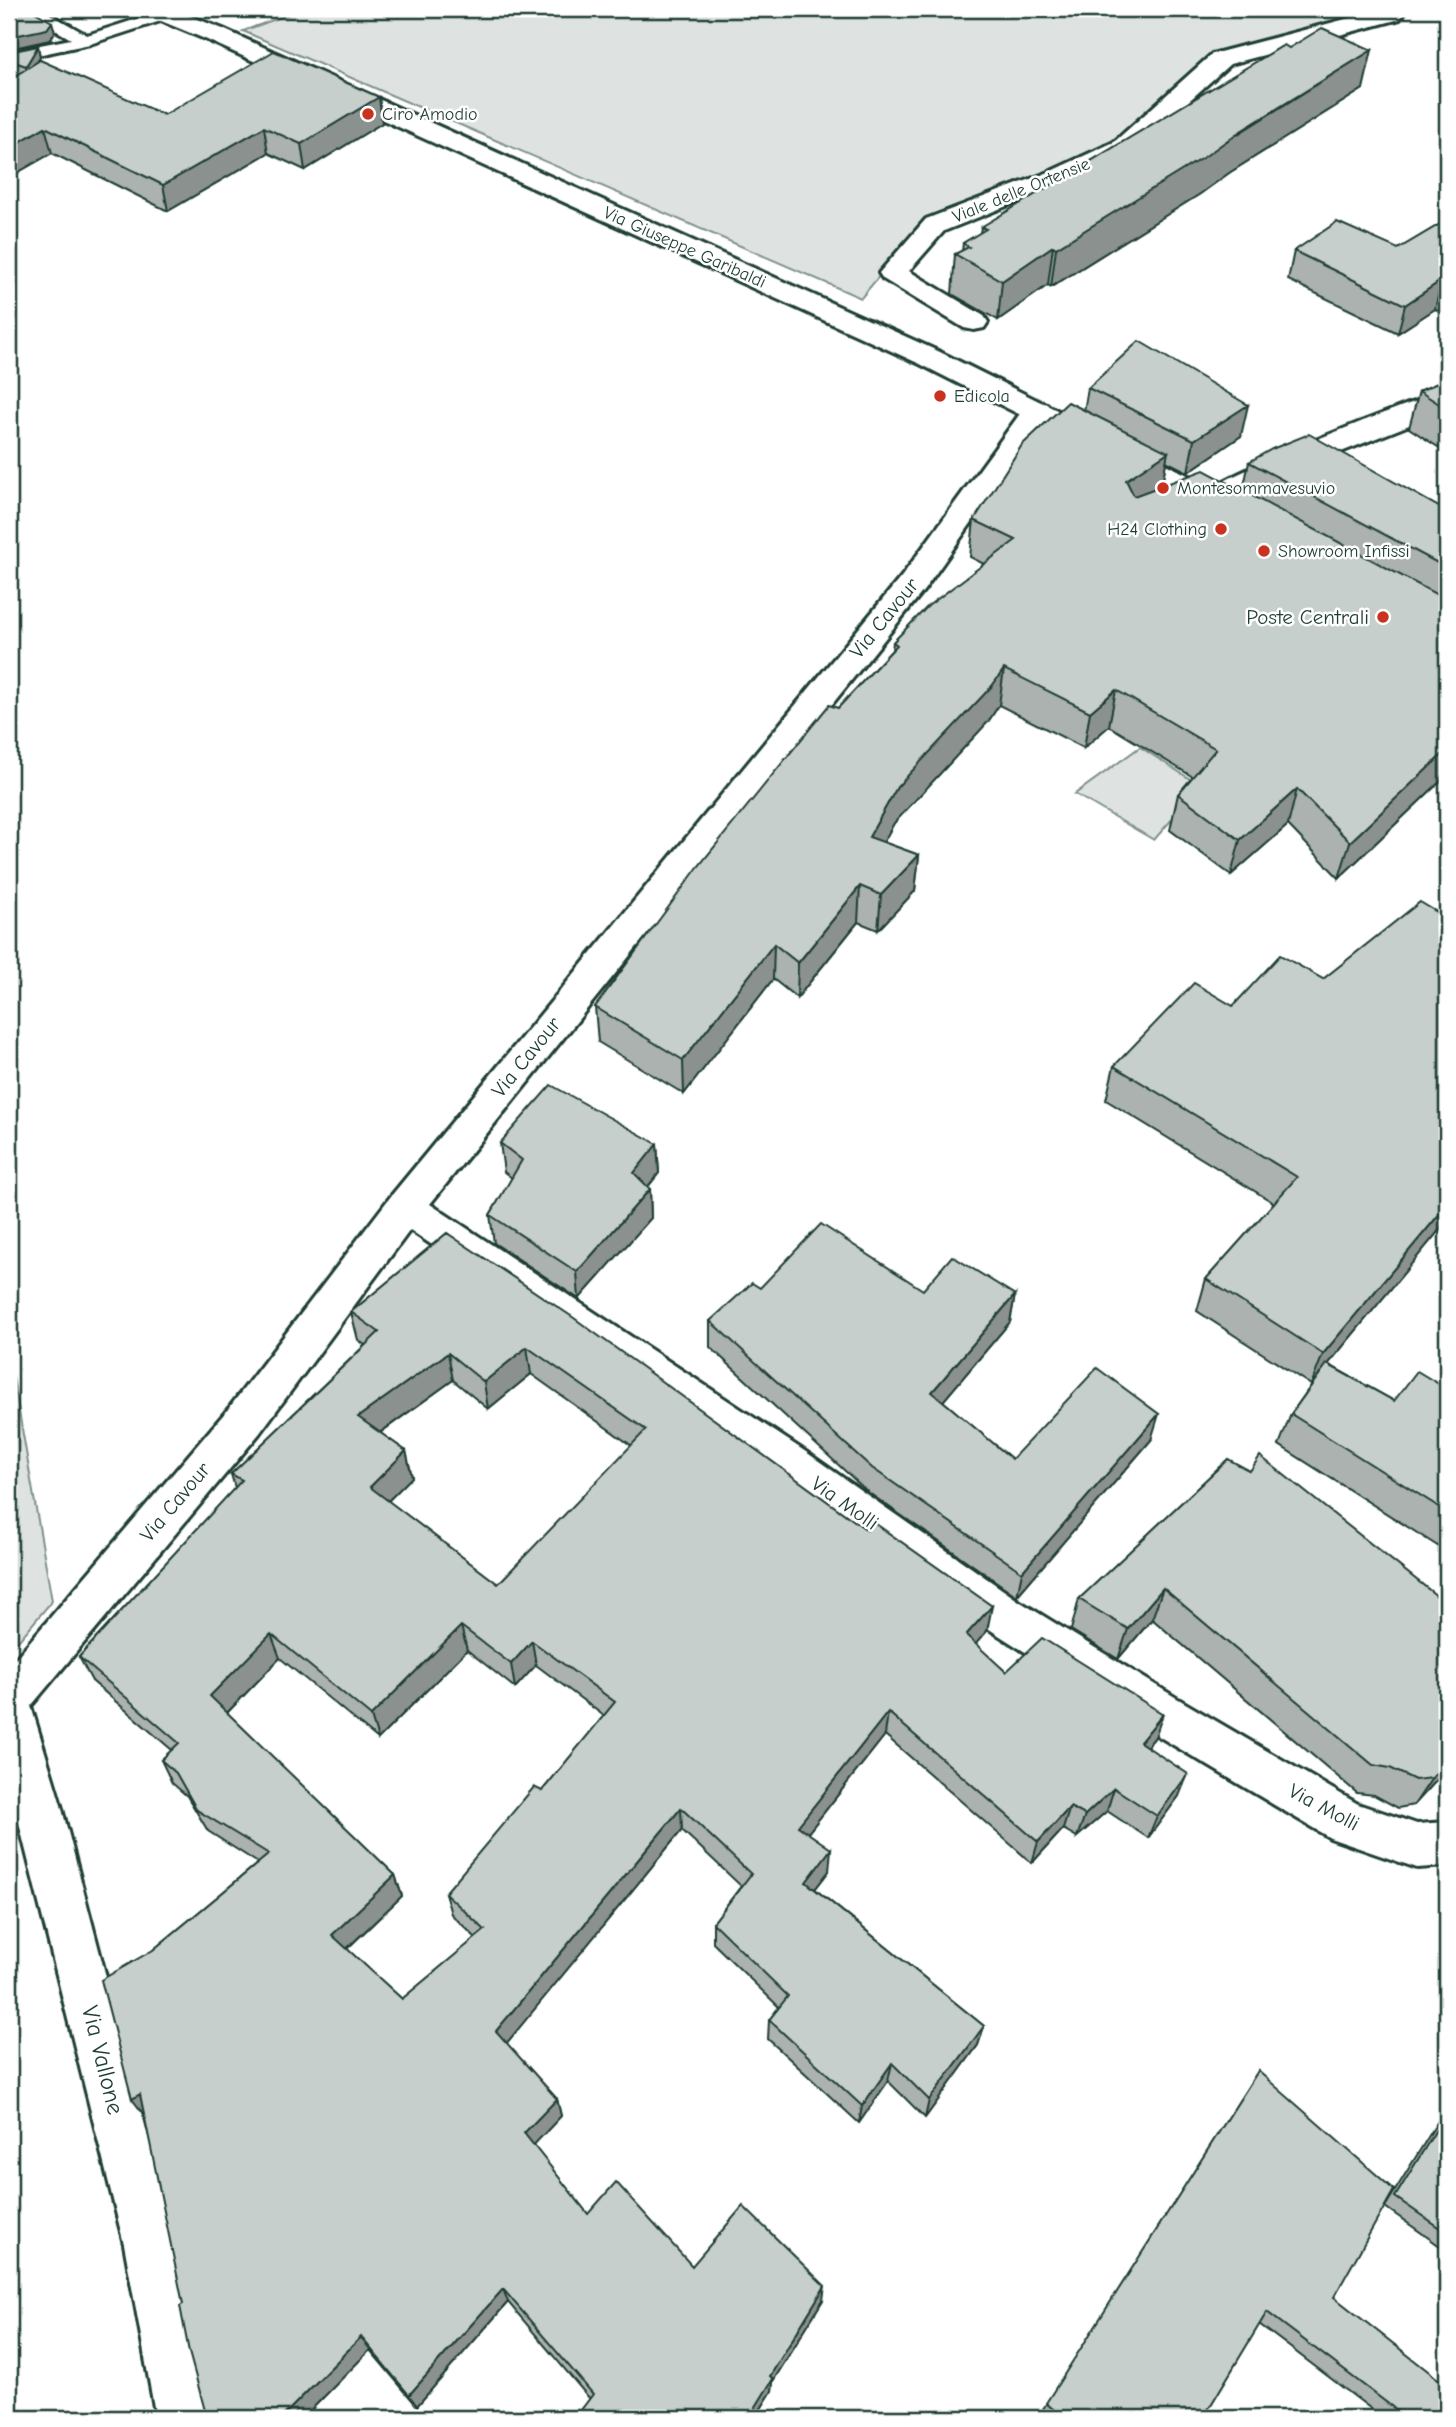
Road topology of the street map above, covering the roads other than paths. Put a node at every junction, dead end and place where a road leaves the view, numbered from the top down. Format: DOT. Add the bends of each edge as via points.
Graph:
graph roads {
  1 [pos="159,12"];
  2 [pos="9,14"];
  3 [pos="1392,14"];
  4 [pos="85,41"];
  5 [pos="9,56"];
  6 [pos="974,322"];
  7 [pos="1447,400"];
  8 [pos="1037,410"];
  9 [pos="1212,499"];
  10 [pos="1247,519"];
  11 [pos="405,1207"];
  12 [pos="9,1699"];
  13 [pos="9,1706"];
  14 [pos="1447,1844"];
  15 [pos="182,2418"];
  1 -- 4 [label="lane"];
  1 -- 8 [label="street, Via Giuseppe Garibaldi"];
  2 -- 4 [label="lane" via="32,10"];
  3 -- 6 [label="street, Viale delle Ortensie" via="1221,59 1123,147 935,225 893,273"];
  4 -- 5 [label="lane"];
  7 -- 9 [label="street" via="1253,477"];
  8 -- 9 [label="street, Via Giuseppe Garibaldi"];
  8 -- 11 [label="street, Via Cavour" via="913,583"];
  9 -- 10 [label="street, Via Giuseppe Garibaldi"];
  11 -- 12 [label="street, Via Cavour" via="244,1420"];
  11 -- 14 [label="street, Via Molli" via="791,1465 1004,1615 1159,1712 1346,1822 1417,1846"];
  13 -- 15 [label="street, Via Vallone" via="149,2244"];
}
